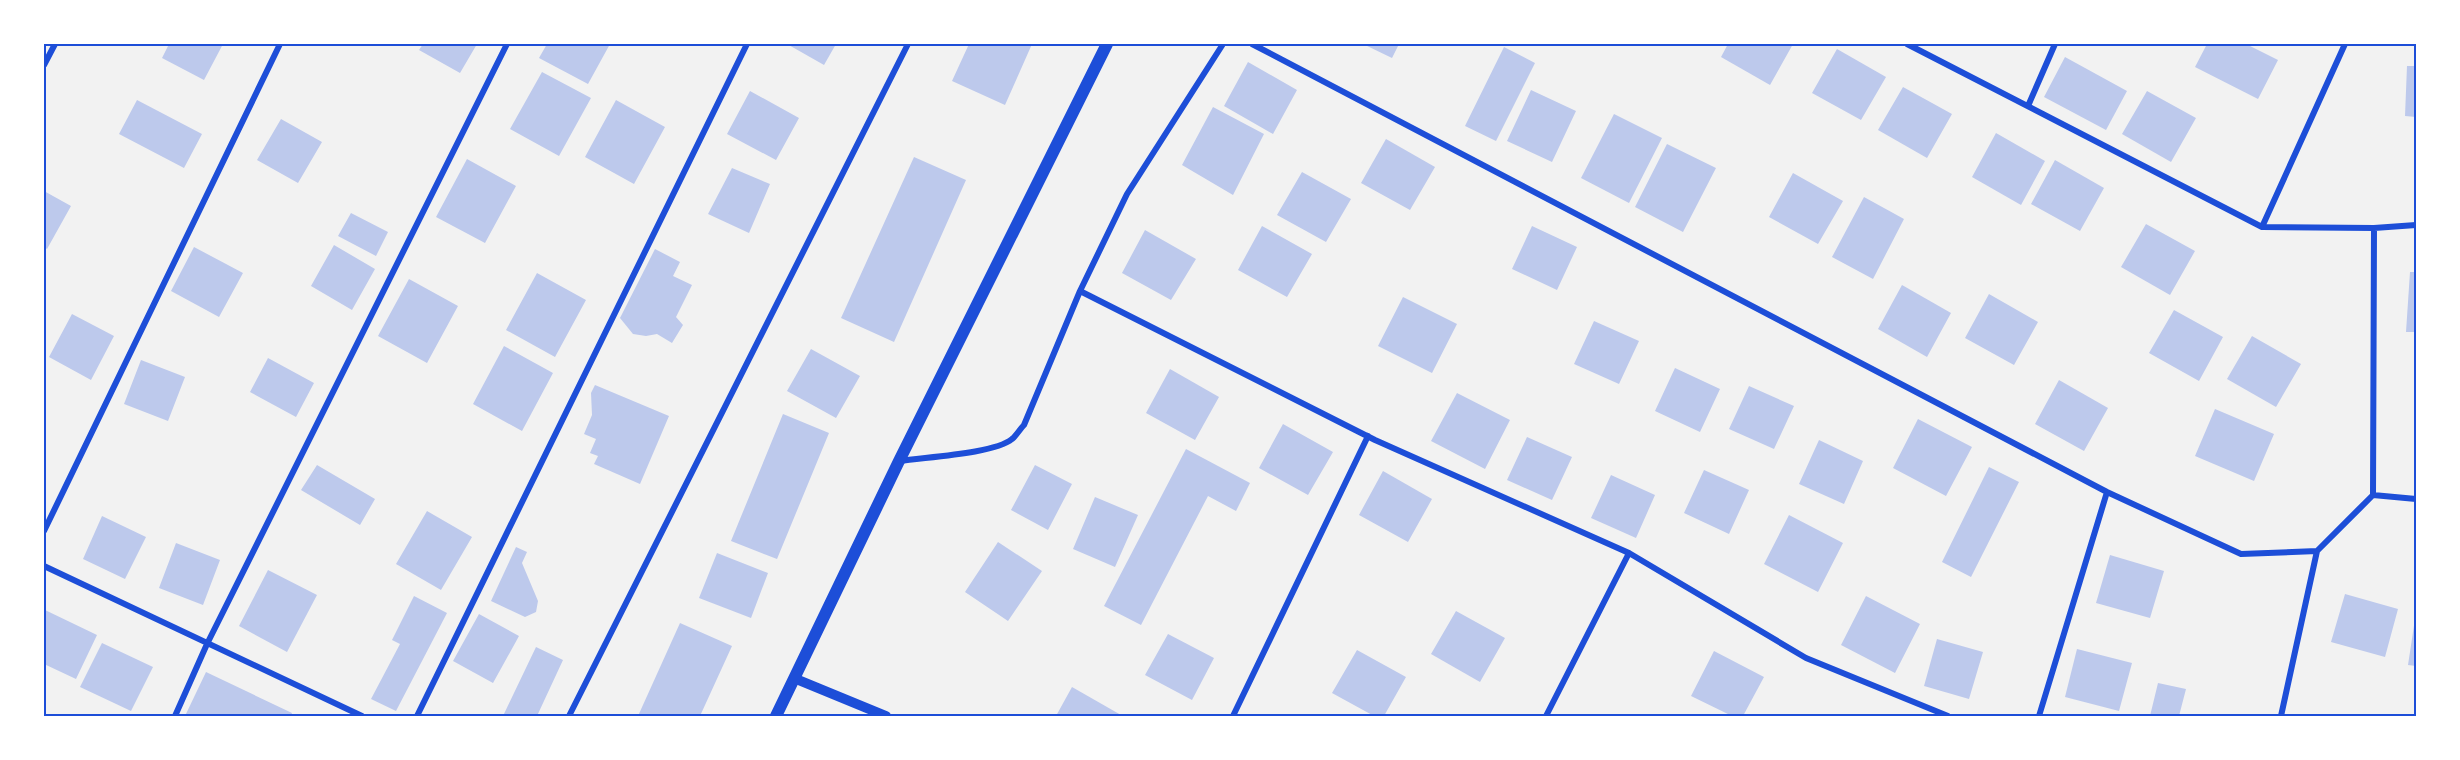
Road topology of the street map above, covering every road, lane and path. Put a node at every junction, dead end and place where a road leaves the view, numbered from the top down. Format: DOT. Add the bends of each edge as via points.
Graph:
graph roads {
  1 [pos="54,44"];
  2 [pos="280,44"];
  3 [pos="507,44"];
  4 [pos="747,44"];
  5 [pos="908,44"];
  6 [pos="1107,44"];
  7 [pos="1223,44"];
  8 [pos="1252,44"];
  9 [pos="1906,44"];
  10 [pos="2055,44"];
  11 [pos="2345,44"];
  12 [pos="44,65"];
  13 [pos="2028,106"];
  14 [pos="2416,225"];
  15 [pos="2262,227"];
  16 [pos="2374,228"];
  17 [pos="1080,291"];
  18 [pos="1368,436"];
  19 [pos="899,461"];
  20 [pos="2107,492"];
  21 [pos="2373,495"];
  22 [pos="2416,499"];
  23 [pos="44,531"];
  24 [pos="2317,551"];
  25 [pos="1629,553"];
  26 [pos="44,566"];
  27 [pos="207,644"];
  28 [pos="796,679"];
  29 [pos="175,717"];
  30 [pos="362,717"];
  31 [pos="417,717"];
  32 [pos="569,717"];
  33 [pos="776,717"];
  34 [pos="886,717"];
  35 [pos="1233,717"];
  36 [pos="1546,717"];
  37 [pos="1948,717"];
  38 [pos="2039,717"];
  39 [pos="2281,717"];
  1 -- 12 [label="street"];
  2 -- 23 [label="street"];
  3 -- 27 [label="street"];
  4 -- 31 [label="street"];
  5 -- 32 [label="street"];
  6 -- 19 [label="main road"];
  7 -- 17 [label="street" via="1127,194"];
  8 -- 20 [label="street"];
  9 -- 13 [label="street"];
  10 -- 13 [label="street"];
  11 -- 15 [label="street"];
  13 -- 15 [label="street"];
  14 -- 16 [label="street"];
  15 -- 16 [label="street"];
  16 -- 21 [label="street"];
  17 -- 18 [label="street"];
  17 -- 19 [label="street" via="1024,425 1011,440 979,450"];
  18 -- 25 [label="street"];
  18 -- 35 [label="street"];
  19 -- 28 [label="main road"];
  20 -- 24 [label="street" via="2241,554"];
  20 -- 38 [label="street"];
  21 -- 22 [label="street"];
  21 -- 24 [label="street"];
  24 -- 39 [label="street"];
  25 -- 36 [label="street"];
  25 -- 37 [label="street" via="1806,658"];
  26 -- 27 [label="street"];
  27 -- 29 [label="street"];
  27 -- 30 [label="street"];
  28 -- 33 [label="main road"];
  28 -- 34 [label="street"];
}
